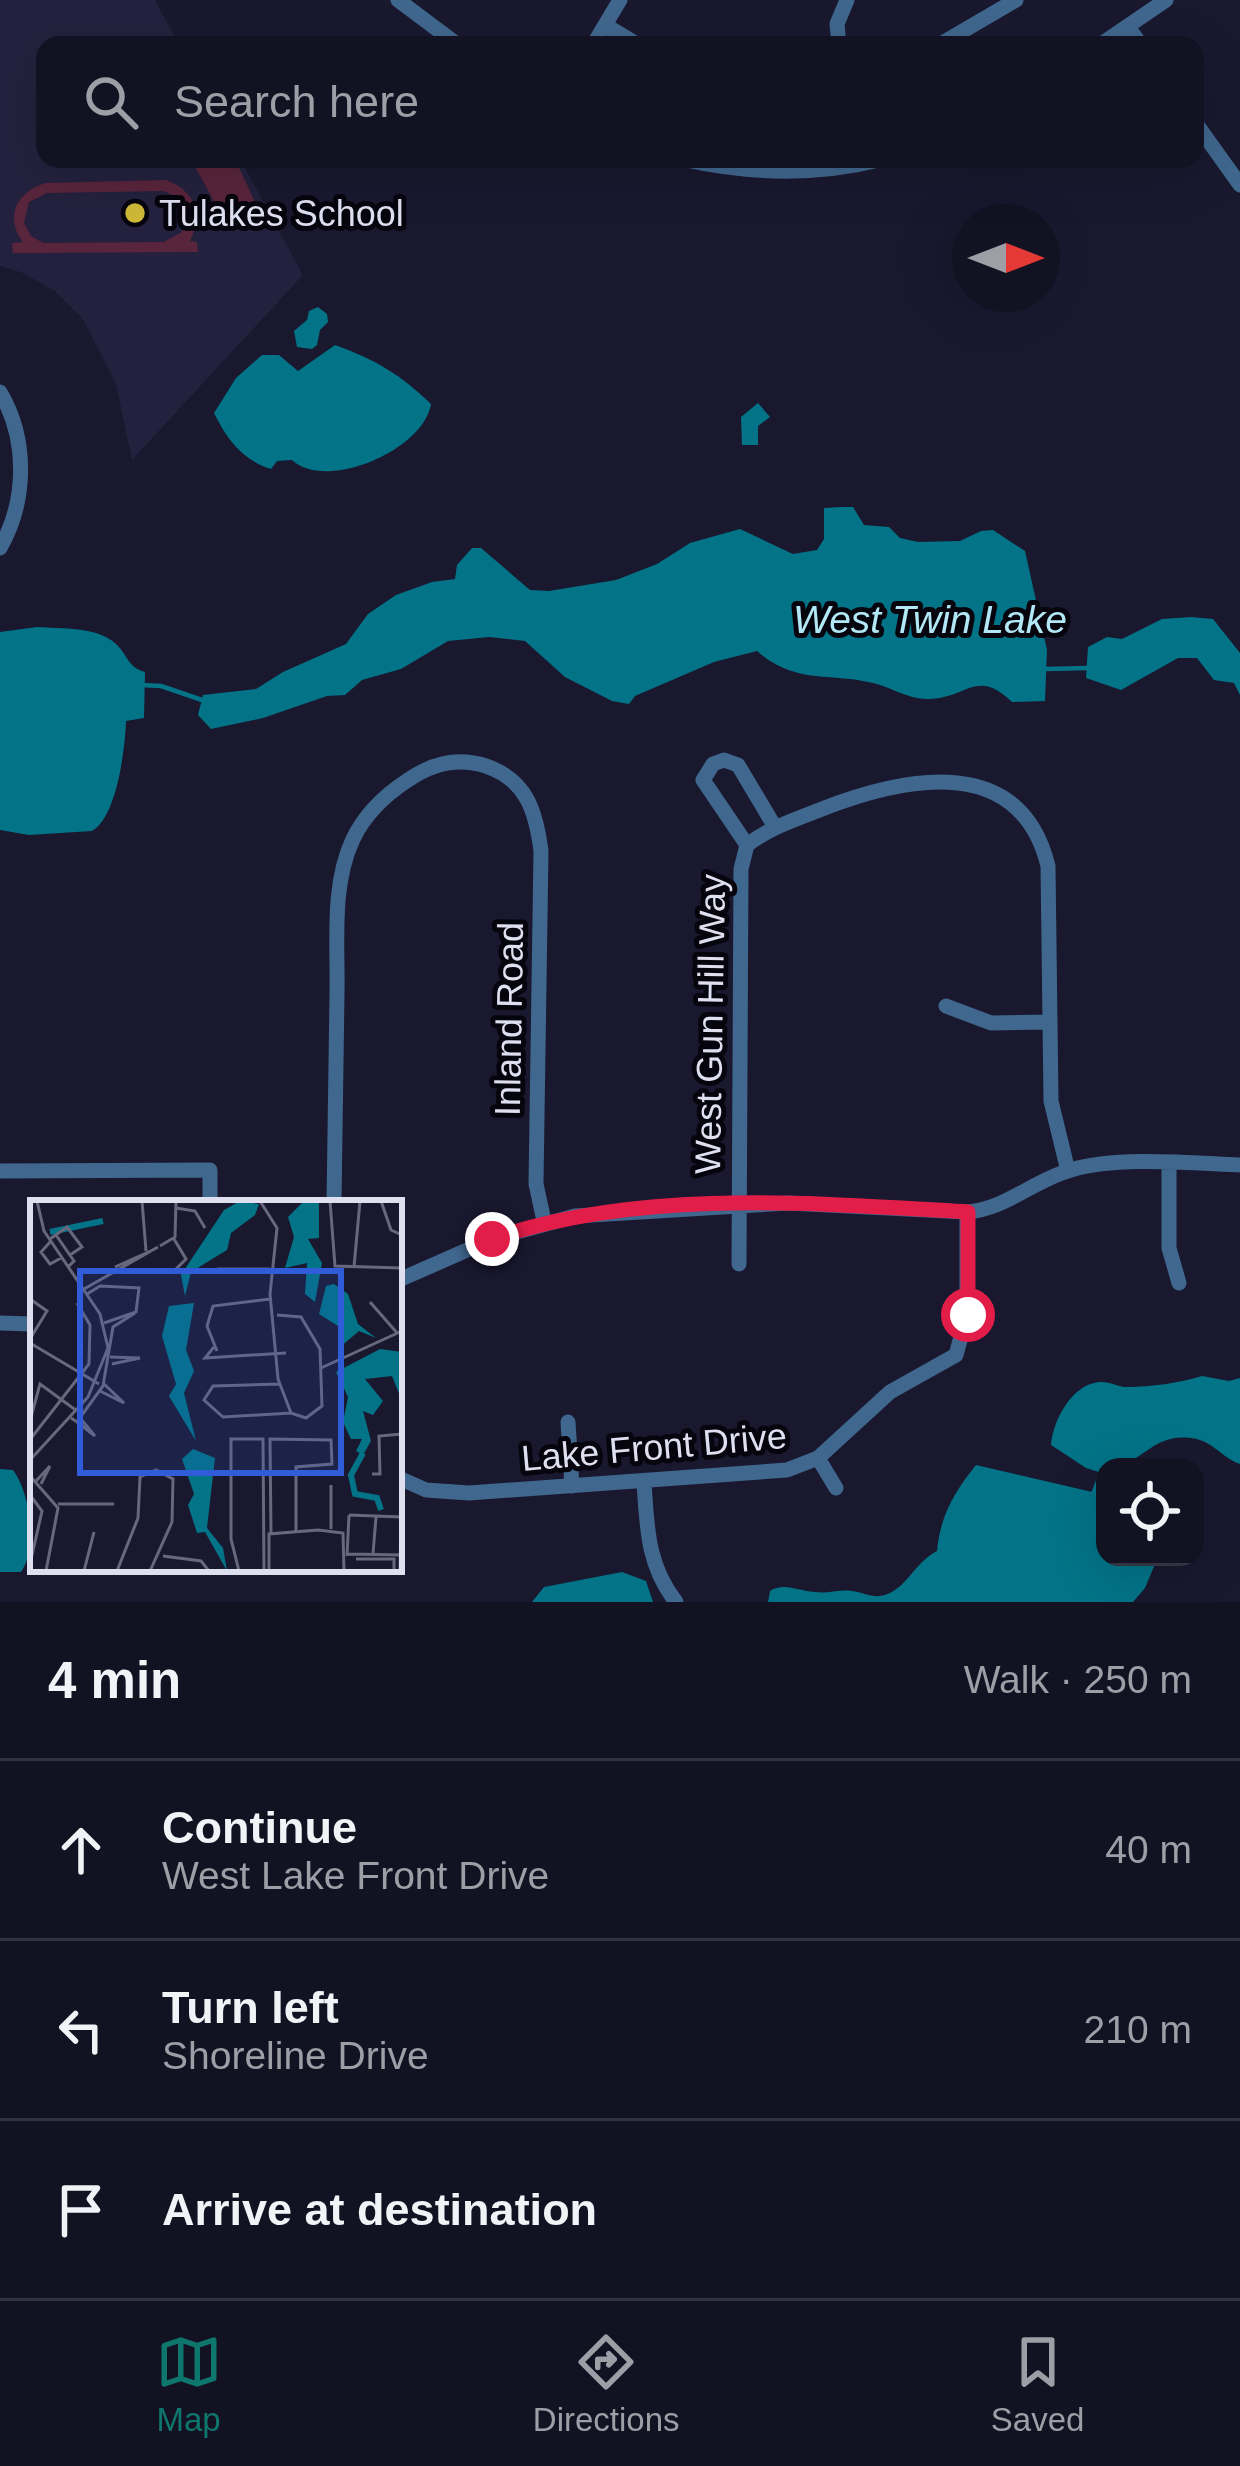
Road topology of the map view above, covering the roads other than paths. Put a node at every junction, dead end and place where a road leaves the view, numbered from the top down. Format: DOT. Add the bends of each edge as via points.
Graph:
graph roads {
  1 [pos="398,0"];
  2 [pos="620,0"];
  3 [pos="848,0"];
  4 [pos="1016,0"];
  5 [pos="1166,0"];
  6 [pos="605,25"];
  7 [pos="1128,26"];
  8 [pos="446,36"];
  9 [pos="598,36"];
  10 [pos="623,36"];
  11 [pos="838,36"];
  12 [pos="954,36"];
  13 [pos="1113,36"];
  14 [pos="1135,36"];
  15 [pos="1204,135"];
  16 [pos="739,168"];
  17 [pos="804,168"];
  18 [pos="1240,185"];
  19 [pos="0,392"];
  20 [pos="0,548"];
  21 [pos="775,827"];
  22 [pos="747,845"];
  23 [pos="946,1006"];
  24 [pos="1049,1022"];
  25 [pos="1169,1164"];
  26 [pos="1240,1165"];
  27 [pos="0,1171"];
  28 [pos="1068,1171"];
  29 [pos="210,1200"];
  30 [pos="334,1200"];
  31 [pos="739,1204"];
  32 [pos="968,1212"];
  33 [pos="544,1221"];
  34 [pos="739,1264"];
  35 [pos="402,1279"];
  36 [pos="1179,1283"];
  37 [pos="0,1323"];
  38 [pos="30,1324"];
  39 [pos="568,1422"];
  40 [pos="818,1458"];
  41 [pos="402,1479"];
  42 [pos="644,1482"];
  43 [pos="572,1486"];
  44 [pos="836,1488"];
  45 [pos="676,1602"];
  1 -- 8 [label="street"];
  2 -- 6 [label="street"];
  3 -- 11 [label="street"];
  4 -- 12 [label="street"];
  5 -- 7 [label="street"];
  6 -- 9 [label="street"];
  6 -- 10 [label="street"];
  7 -- 13 [label="street"];
  7 -- 14 [label="street"];
  15 -- 18 [label="street"];
  16 -- 17 [label="street"];
  19 -- 20 [label="street" via="21,469"];
  21 -- 22 [label="street"];
  21 -- 22 [label="street" via="738,765 712,764 703,779"];
  21 -- 24 [label="street" via="874,789 932,780 991,793 1027,818 1048,866"];
  22 -- 31 [label="street, West Gun Hill Way"];
  23 -- 24 [label="street" via="991,1023"];
  24 -- 28 [label="street" via="1051,1101"];
  25 -- 26 [label="street"];
  25 -- 28 [label="street"];
  25 -- 36 [label="street" via="1169,1248"];
  27 -- 29 [label="street" via="210,1170"];
  28 -- 32 [label="street" via="994,1208"];
  30 -- 33 [label="street, Inland Road" via="339,895 353,838 393,790 431,767 467,762 524,791 536,817 536,1184"];
  31 -- 32 [label="street"];
  31 -- 33 [label="street"];
  31 -- 34 [label="street, West Gun Hill Way"];
  32 -- 40 [label="street, Lake Front Drive" via="962,1344 947,1364 890,1392"];
  33 -- 35 [label="street"];
  37 -- 38 [label="street"];
  39 -- 43 [label="street"];
  40 -- 42 [label="street, Lake Front Drive" via="760,1474"];
  40 -- 44 [label="street"];
  41 -- 43 [label="street, Lake Front Drive" via="447,1493"];
  42 -- 43 [label="street, Lake Front Drive"];
  42 -- 45 [label="street" via="651,1556"];
}
